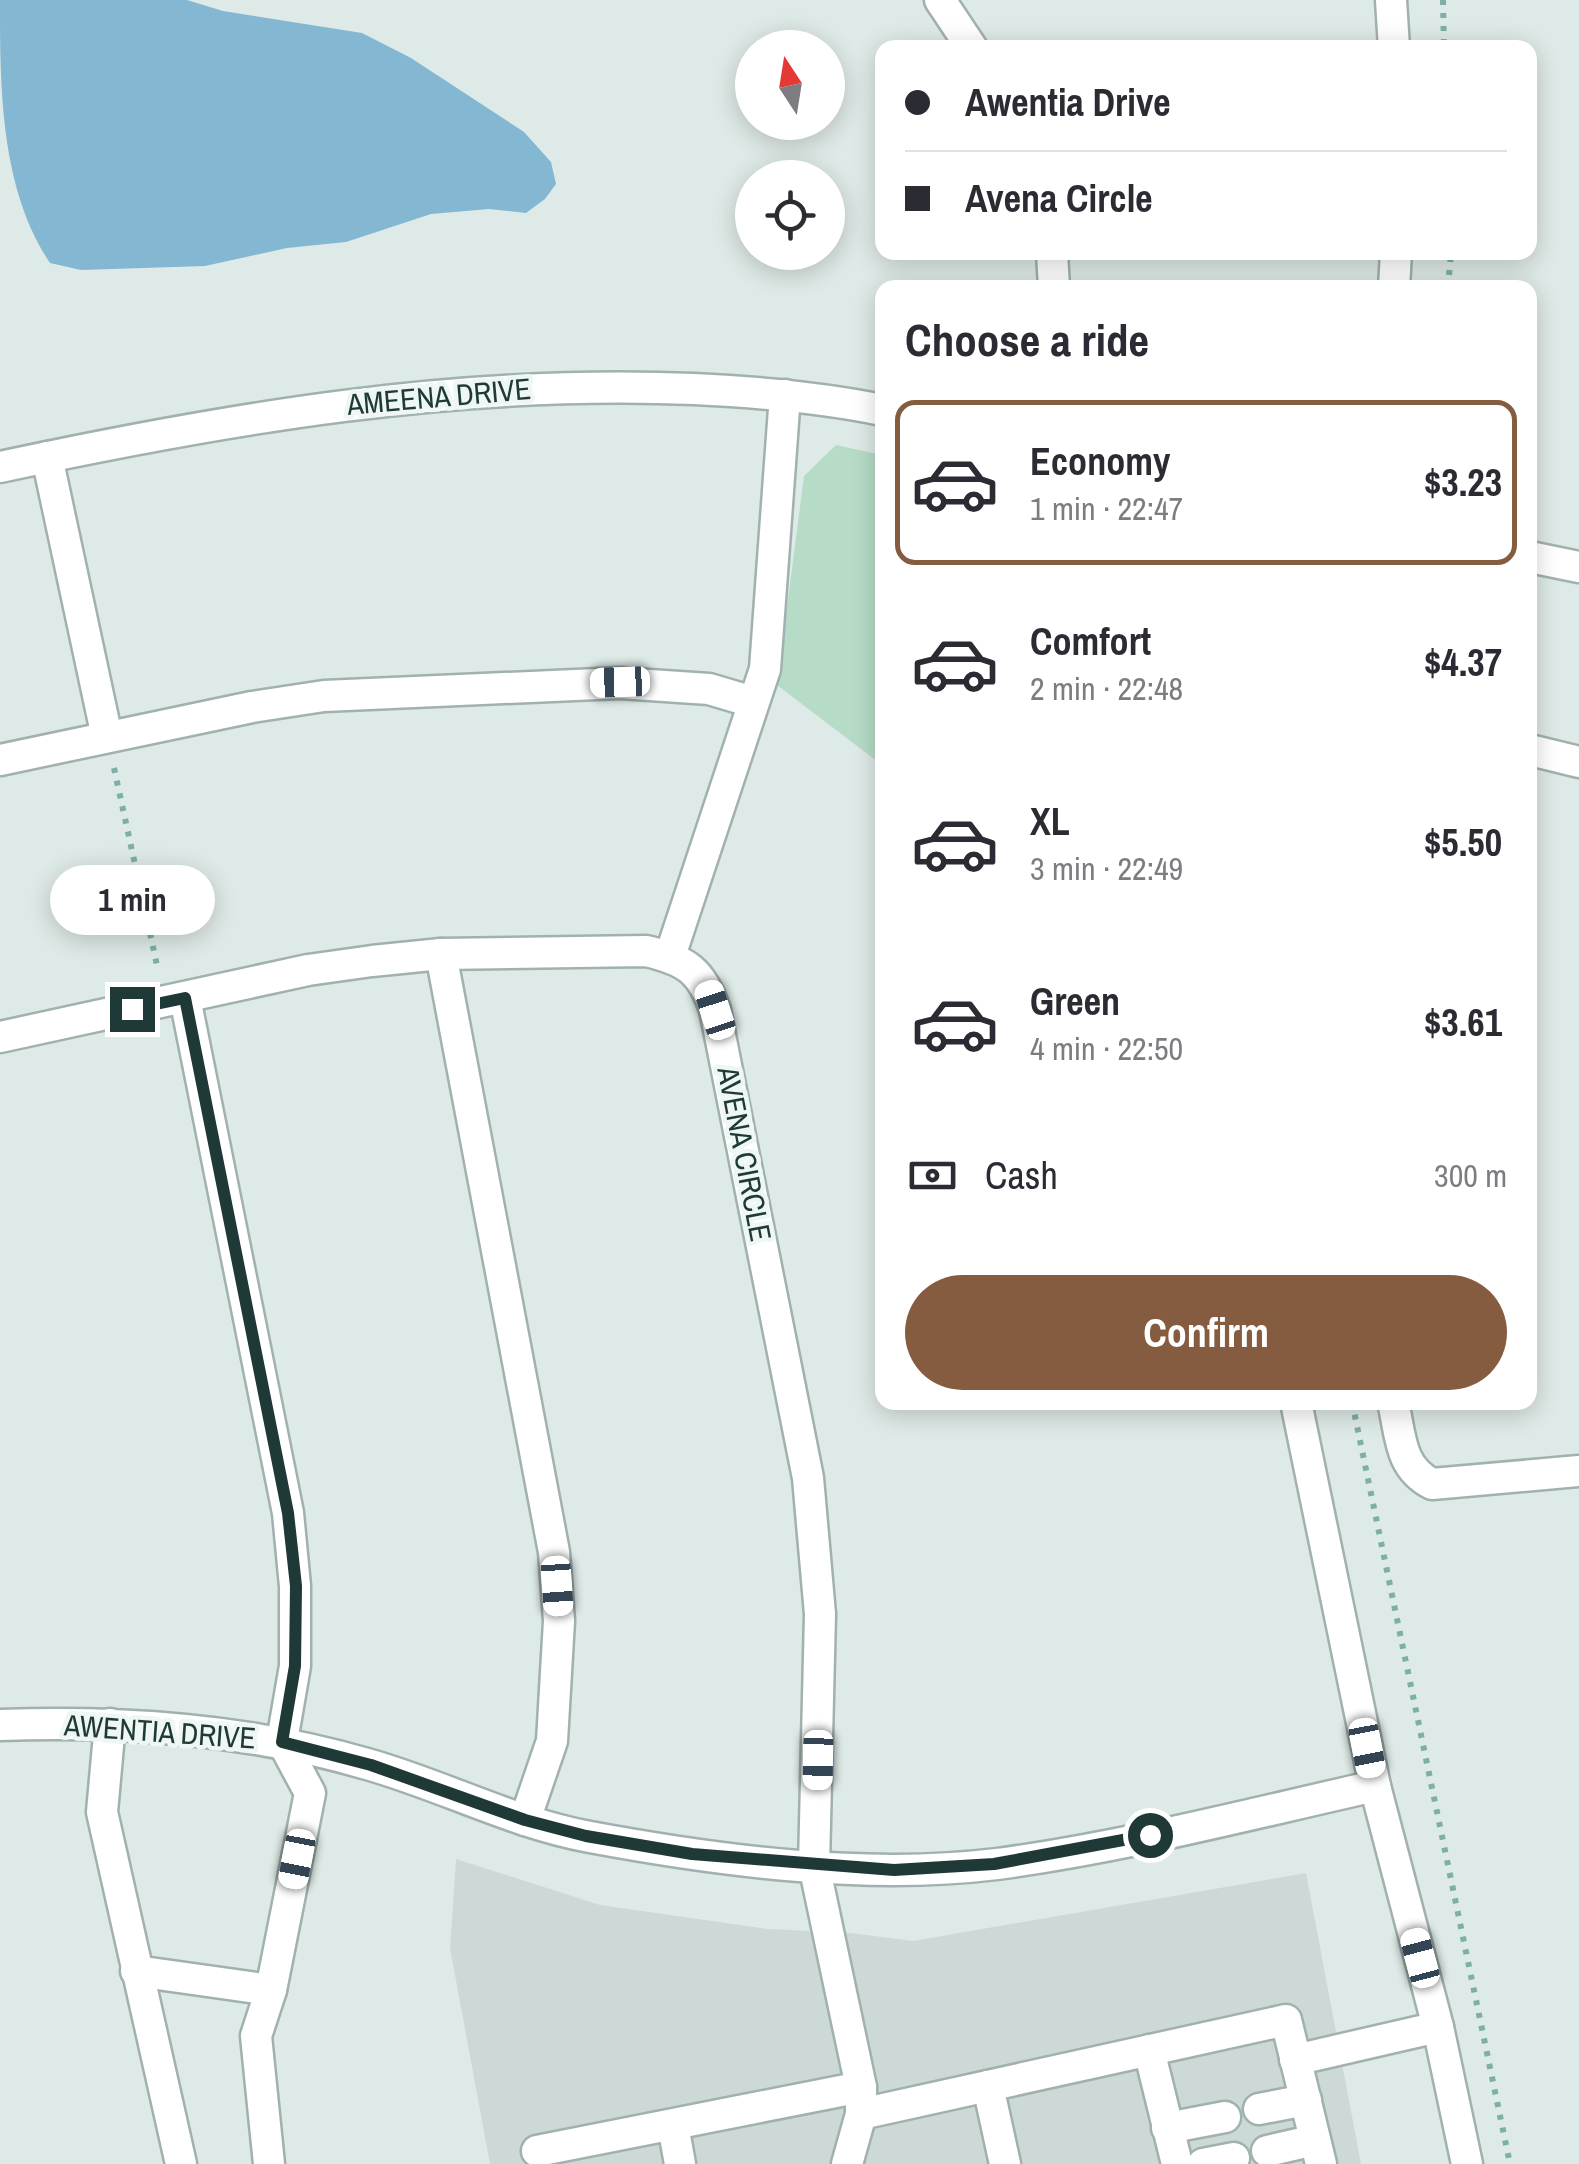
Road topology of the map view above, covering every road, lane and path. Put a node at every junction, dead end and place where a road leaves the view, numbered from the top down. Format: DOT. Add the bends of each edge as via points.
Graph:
graph roads {
  1 [pos="940,0"];
  2 [pos="1391,0"];
  3 [pos="1443,0"];
  4 [pos="967,40"];
  5 [pos="1394,40"];
  6 [pos="1444,40"];
  7 [pos="786,395"];
  8 [pos="875,409"];
  9 [pos="47,457"];
  10 [pos="0,467"];
  11 [pos="1537,558"];
  12 [pos="1579,567"];
  13 [pos="753,702"];
  14 [pos="108,737"];
  15 [pos="1537,752"];
  16 [pos="0,760"];
  17 [pos="1579,762"];
  18 [pos="441,954"];
  19 [pos="670,956"];
  20 [pos="175,1000"];
  21 [pos="0,1036"];
  22 [pos="1298,1410"];
  23 [pos="1354,1410"];
  24 [pos="1396,1410"];
  25 [pos="1579,1471"];
  26 [pos="110,1724"];
  27 [pos="0,1725"];
  28 [pos="282,1742"];
  29 [pos="1375,1786"];
  30 [pos="525,1820"];
  31 [pos="814,1865"];
  32 [pos="136,1971"];
  33 [pos="271,1990"];
  34 [pos="1438,2026"];
  35 [pos="1149,2050"];
  36 [pos="1296,2060"];
  37 [pos="988,2086"];
  38 [pos="861,2100"];
  39 [pos="1306,2100"];
  40 [pos="1260,2109"];
  41 [pos="1224,2117"];
  42 [pos="672,2124"];
  43 [pos="1168,2128"];
  44 [pos="538,2151"];
  45 [pos="1267,2151"];
  46 [pos="1318,2152"];
  47 [pos="1234,2158"];
  48 [pos="181,2164"];
  49 [pos="269,2164"];
  50 [pos="680,2164"];
  51 [pos="847,2164"];
  52 [pos="1006,2164"];
  53 [pos="1176,2164"];
  54 [pos="1203,2164"];
  55 [pos="1467,2164"];
  56 [pos="1510,2164"];
  1 -- 4 [label="street"];
  2 -- 5 [label="street"];
  3 -- 6 [label="path"];
  7 -- 8 [label="street, AMEENA DRIVE"];
  7 -- 9 [label="street, AMEENA DRIVE" via="643,387 416,396 214,424"];
  7 -- 13 [label="street" via="770,635"];
  9 -- 10 [label="street, AMEENA DRIVE"];
  9 -- 14 [label="street"];
  11 -- 12 [label="street"];
  13 -- 14 [label="street" via="709,689 620,682 387,691 252,707"];
  13 -- 19 [label="street"];
  14 -- 16 [label="street"];
  14 -- 20 [label="path"];
  15 -- 17 [label="street"];
  18 -- 19 [label="street" via="622,950"];
  18 -- 20 [label="street" via="308,970"];
  18 -- 30 [label="street" via="554,1552 559,1620 552,1741"];
  19 -- 31 [label="street, AVENA CIRCLE" via="706,984 715,1010 808,1478 820,1614"];
  20 -- 21 [label="street"];
  20 -- 28 [label="street" via="288,1513 295,1666"];
  22 -- 29 [label="street"];
  23 -- 56 [label="path"];
  24 -- 25 [label="street" via="1408,1465 1432,1484"];
  26 -- 27 [label="street, AWENTIA DRIVE"];
  26 -- 28 [label="street, AWENTIA DRIVE"];
  26 -- 32 [label="street" via="102,1812"];
  28 -- 30 [label="street, AWENTIA DRIVE" via="371,1765"];
  28 -- 33 [label="street" via="310,1793"];
  29 -- 31 [label="street, AWENTIA DRIVE" via="994,1864 894,1870"];
  29 -- 34 [label="street"];
  30 -- 31 [label="street, AWENTIA DRIVE" via="692,1854"];
  31 -- 38 [label="street, AVENA CIRCLE"];
  32 -- 33 [label="street"];
  32 -- 48 [label="street"];
  33 -- 49 [label="street" via="256,2036"];
  34 -- 36 [label="street"];
  34 -- 55 [label="street"];
  35 -- 36 [label="street" via="1286,2020"];
  35 -- 37 [label="street"];
  35 -- 43 [label="street"];
  36 -- 39 [label="street"];
  37 -- 38 [label="street"];
  37 -- 52 [label="street"];
  38 -- 42 [label="street"];
  38 -- 51 [label="street"];
  39 -- 40 [label="street"];
  39 -- 46 [label="street"];
  41 -- 43 [label="street"];
  42 -- 44 [label="street"];
  42 -- 50 [label="street"];
  43 -- 53 [label="street"];
  45 -- 46 [label="street"];
  47 -- 54 [label="street"];
}
